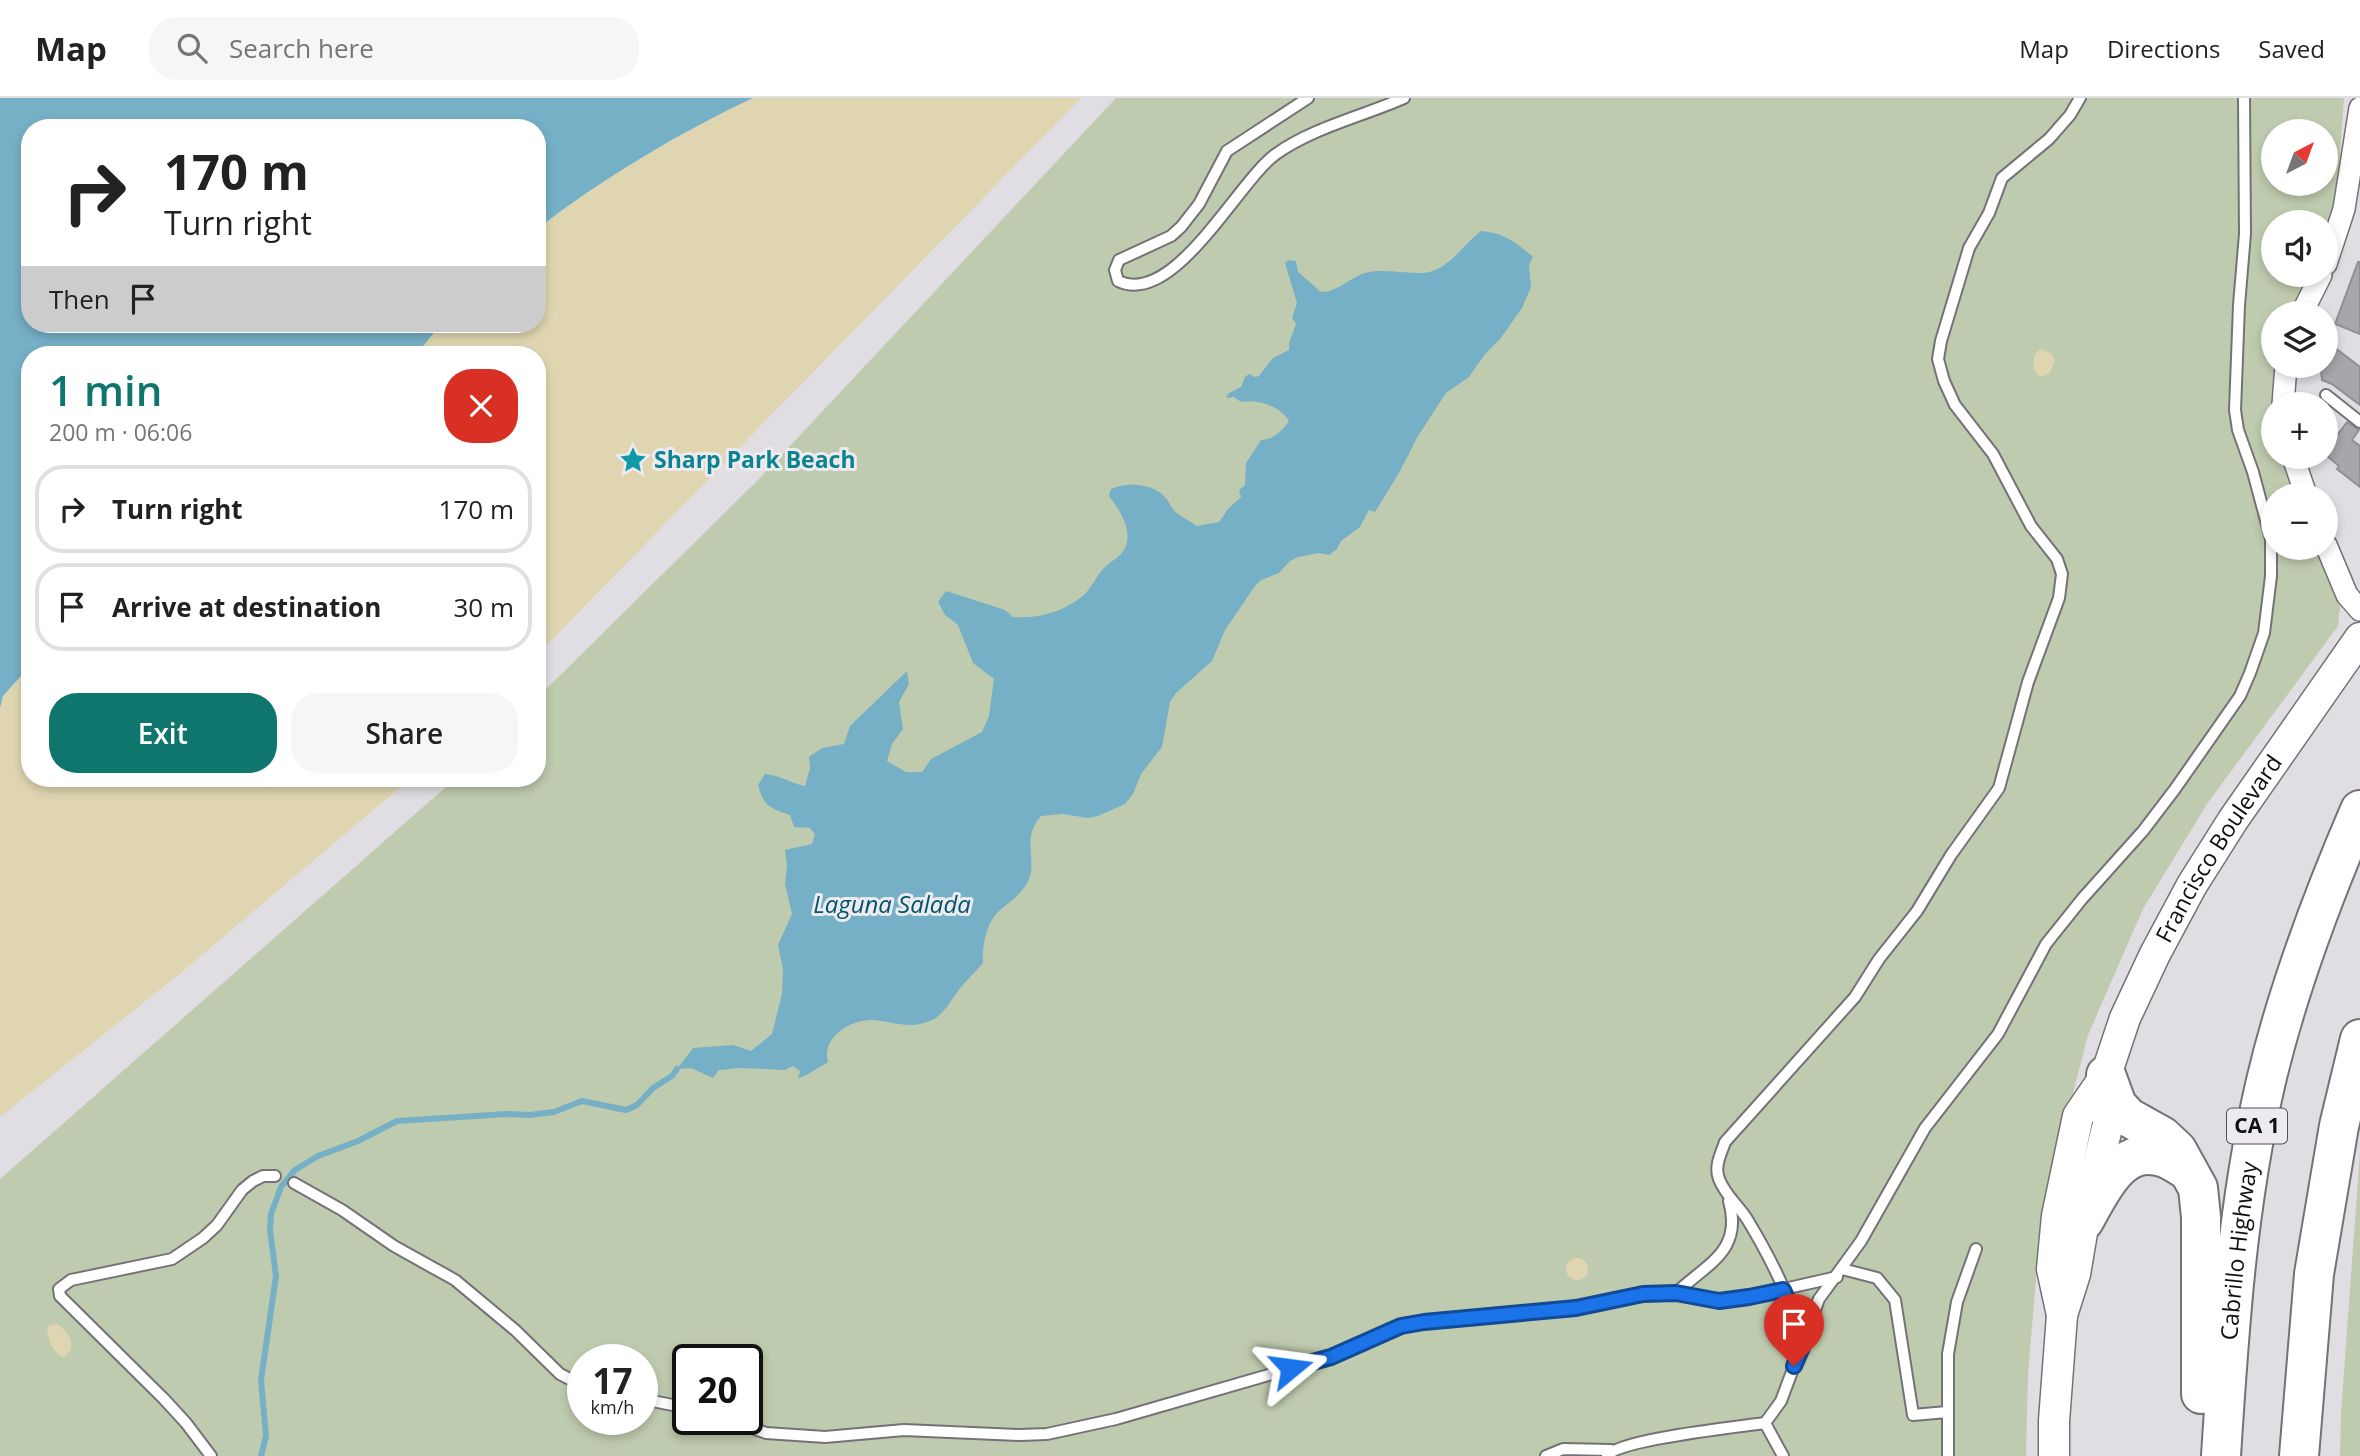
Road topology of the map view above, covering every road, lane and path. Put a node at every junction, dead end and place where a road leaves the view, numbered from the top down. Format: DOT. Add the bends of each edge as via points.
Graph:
graph roads {
  1 [pos="1308,98"];
  2 [pos="1404,98"];
  3 [pos="2080,98"];
  4 [pos="2244,98"];
  5 [pos="2360,108"];
  6 [pos="2338,227"];
  7 [pos="2338,405"];
  8 [pos="2360,422"];
  9 [pos="2332,560"];
  10 [pos="2360,610"];
  11 [pos="2360,638"];
  12 [pos="2360,810"];
  13 [pos="2360,1039"];
  14 [pos="2106,1075"];
  15 [pos="2190,1173"];
  16 [pos="275,1176"];
  17 [pos="294,1183"];
  18 [pos="1727,1195"];
  19 [pos="2084,1221"];
  20 [pos="1976,1249"];
  21 [pos="1840,1273"];
  22 [pos="2314,1274"];
  23 [pos="1783,1290"];
  24 [pos="1676,1293"];
  25 [pos="2062,1315"];
  26 [pos="1804,1343"];
  27 [pos="567,1378"];
  28 [pos="1947,1412"];
  29 [pos="2054,1421"];
  30 [pos="1765,1423"];
  31 [pos="763,1432"];
  32 [pos="1609,1453"];
  33 [pos="211,1456"];
  34 [pos="1546,1456"];
  35 [pos="1783,1456"];
  36 [pos="1948,1456"];
  37 [pos="2054,1456"];
  38 [pos="2063,1456"];
  39 [pos="2202,1456"];
  40 [pos="2221,1456"];
  41 [pos="2299,1456"];
  42 [pos="2318,1456"];
  1 -- 2 [label="lane" via="1227,151 1181,227 1154,246 1119,260 1115,270 1118,281 1130,287 1142,284 1174,266 1283,149"];
  3 -- 18 [label="lane" via="2049,139 2002,178 1989,214 1969,248 1938,359 1955,405 1993,454 2062,574 2059,598 2028,682 1999,788 1855,997 1725,1142 1717,1163"];
  4 -- 21 [label="lane" via="2245,234 2235,410 2271,539 2264,633 2240,696 2143,831 2046,944 1998,1034 1925,1128"];
  5 -- 6 [label="street"];
  7 -- 8 [label="lane"];
  9 -- 10 [label="street" via="2347,595"];
  11 -- 14 [label="street, Francisco Boulevard" via="2192,885 2125,1018"];
  12 -- 40 [label="highway, Cabrillo Highway / CA 1" via="2297,972 2262,1101 2235,1266"];
  13 -- 22 [label="highway" via="2339,1126"];
  14 -- 15 [label="highway" via="2117,1105 2178,1150"];
  14 -- 19 [label="street, Francisco Boulevard" via="2108,1124"];
  14 -- 25 [label="street, Francisco Boulevard" via="2078,1116 2057,1216 2052,1269"];
  15 -- 19 [label="highway" via="2154,1155 2142,1154 2122,1163"];
  15 -- 39 [label="highway" via="2198,1188 2200,1217"];
  16 -- 33 [label="lane" via="253,1181 217,1225 172,1259 71,1280 59,1289 60,1296 171,1406"];
  17 -- 27 [label="lane" via="454,1280"];
  18 -- 23 [label="lane" via="1755,1234"];
  18 -- 24 [label="lane" via="1734,1219 1724,1250"];
  19 -- 25 [label="street, Francisco Boulevard" via="2076,1274"];
  20 -- 28 [label="lane" via="1957,1302 1948,1354"];
  21 -- 23 [label="lane"];
  21 -- 26 [label="lane" via="1819,1299"];
  21 -- 28 [label="lane" via="1877,1278 1895,1300 1913,1415"];
  22 -- 41 [label="highway"];
  22 -- 42 [label="highway"];
  23 -- 24 [label="lane" via="1719,1301"];
  23 -- 26 [label="lane"];
  24 -- 31 [label="lane" via="1401,1326 1331,1357 1116,1419 1047,1434 904,1430 825,1437"];
  25 -- 29 [label="street, Francisco Boulevard"];
  26 -- 30 [label="lane" via="1781,1401"];
  28 -- 36 [label="lane"];
  29 -- 37 [label="street, Francisco Boulevard"];
  29 -- 38 [label="street"];
  30 -- 32 [label="lane" via="1696,1432"];
  30 -- 35 [label="lane"];
  32 -- 34 [label="lane" via="1563,1449"];
}
